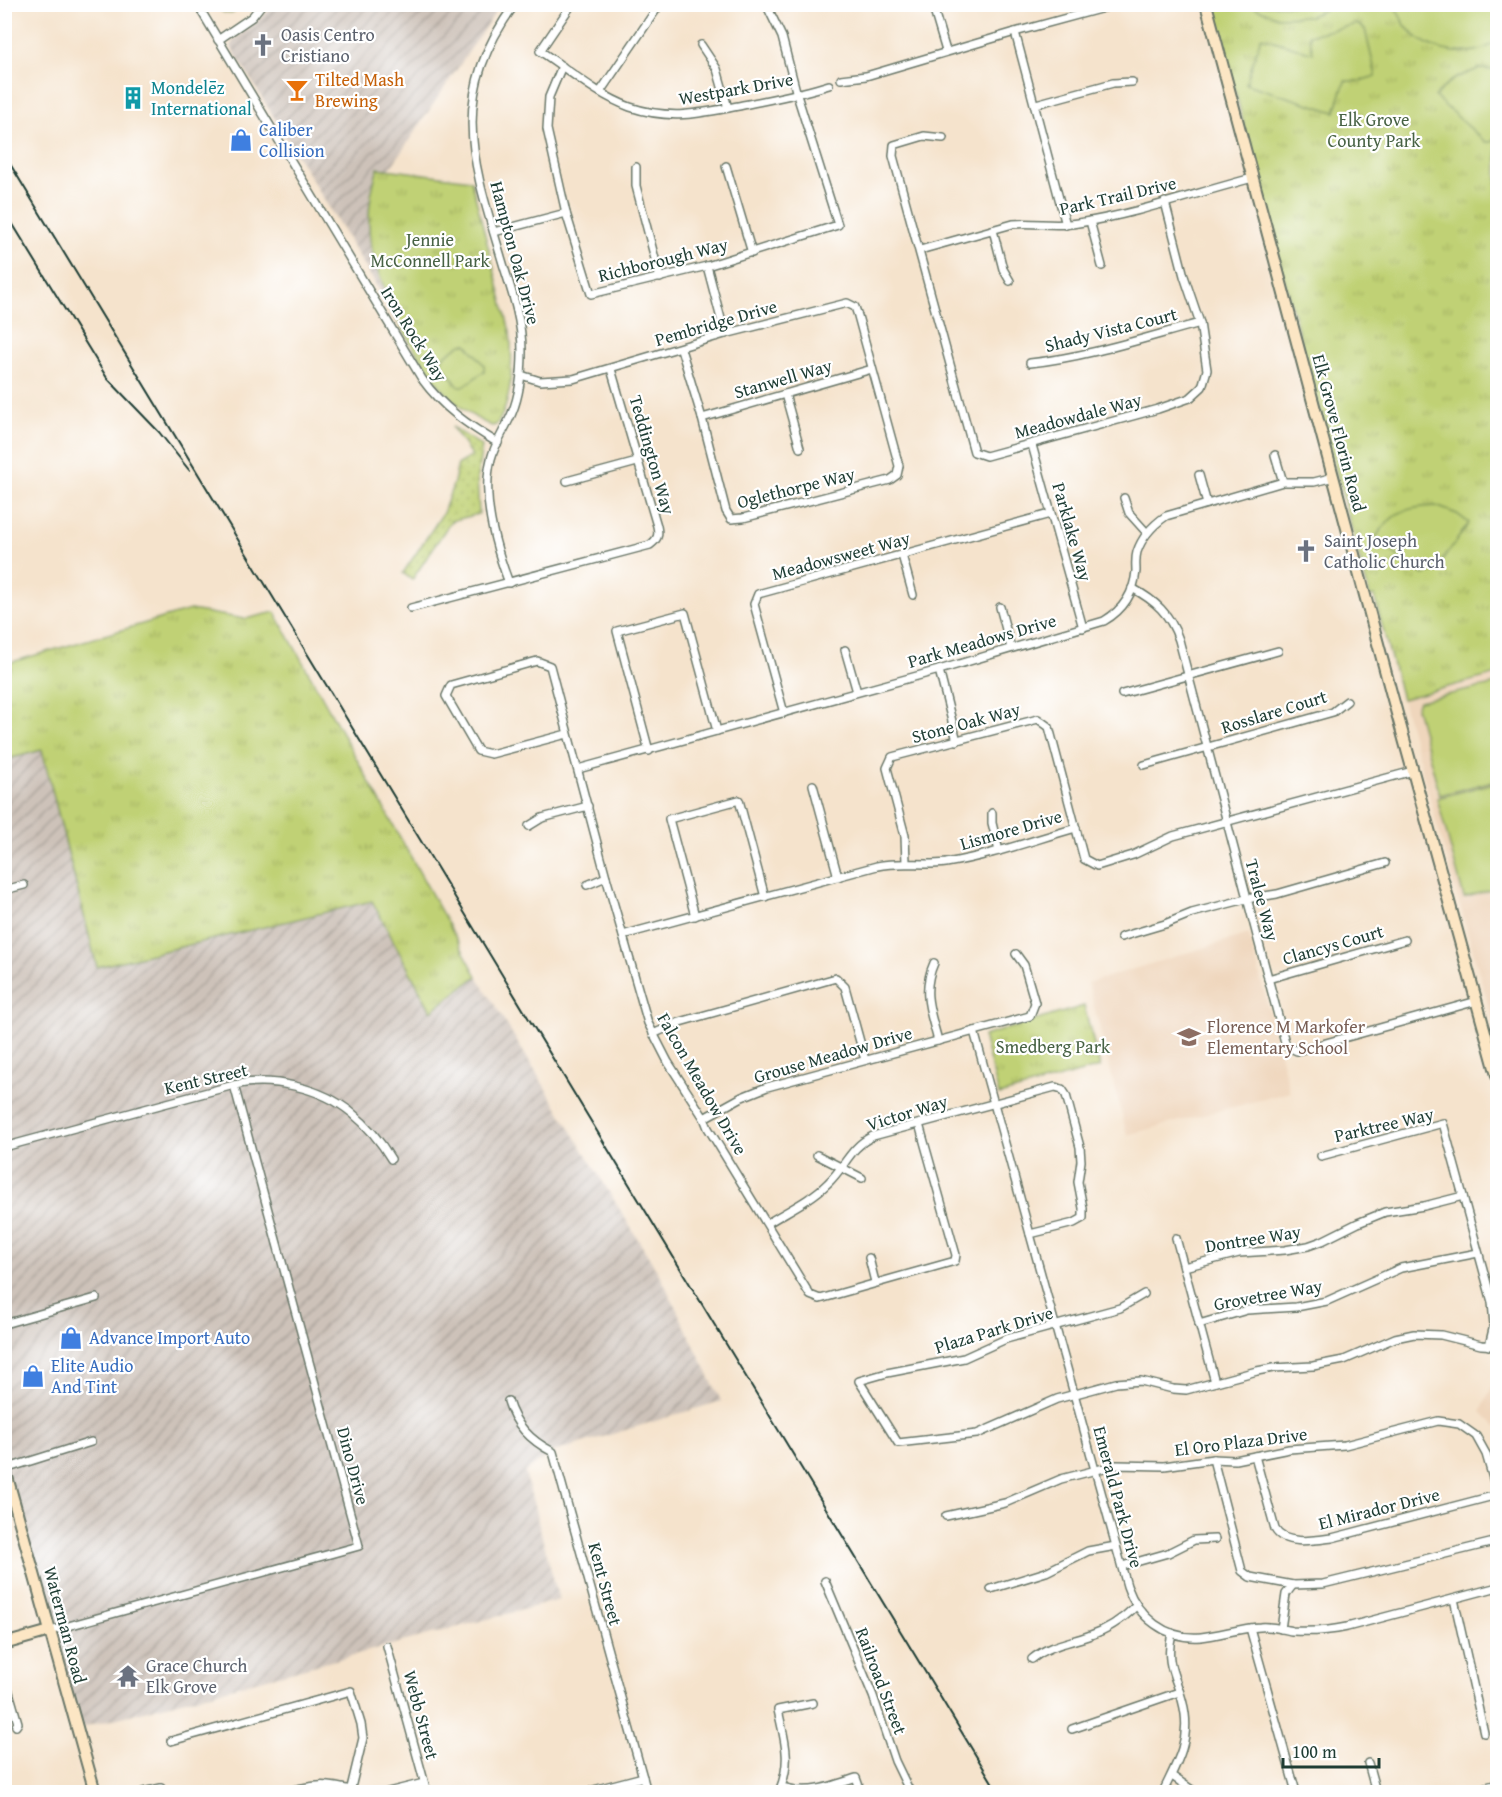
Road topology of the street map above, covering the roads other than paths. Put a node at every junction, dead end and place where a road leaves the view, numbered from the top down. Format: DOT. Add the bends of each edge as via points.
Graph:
graph roads {
  1 [pos="196,4"];
  2 [pos="262,4"];
  3 [pos="515,4"];
  4 [pos="572,4"];
  5 [pos="660,4"];
  6 [pos="766,4"];
  7 [pos="932,4"];
  8 [pos="1118,4"];
  9 [pos="1206,4"];
  10 [pos="1015,32"];
  11 [pos="218,40"];
  12 [pos="701,45"];
  13 [pos="946,51"];
  14 [pos="562,66"];
  15 [pos="841,79"];
  16 [pos="1132,82"];
  17 [pos="829,85"];
  18 [pos="600,92"];
  19 [pos="797,95"];
  20 [pos="1036,104"];
  21 [pos="728,108"];
  22 [pos="943,138"];
  23 [pos="726,166"];
  24 [pos="636,167"];
  25 [pos="1253,178"];
  26 [pos="1165,202"];
  27 [pos="566,213"];
  28 [pos="1090,221"];
  29 [pos="1066,225"];
  30 [pos="993,230"];
  31 [pos="494,232"];
  32 [pos="920,250"];
  33 [pos="752,253"];
  34 [pos="707,266"];
  35 [pos="1102,266"];
  36 [pos="660,278"];
  37 [pos="1010,281"];
  38 [pos="1200,323"];
  39 [pos="725,334"];
  40 [pos="681,349"];
  41 [pos="1029,363"];
  42 [pos="611,369"];
  43 [pos="872,369"];
  44 [pos="521,375"];
  45 [pos="785,394"];
  46 [pos="702,418"];
  47 [pos="498,443"];
  48 [pos="1032,445"];
  49 [pos="800,448"];
  50 [pos="1275,455"];
  51 [pos="638,462"];
  52 [pos="1199,475"];
  53 [pos="1334,477"];
  54 [pos="567,481"];
  55 [pos="1283,482"];
  56 [pos="1124,498"];
  57 [pos="1207,504"];
  58 [pos="1050,514"];
  59 [pos="1147,533"];
  60 [pos="902,555"];
  61 [pos="509,583"];
  62 [pos="1132,588"];
  63 [pos="913,595"];
  64 [pos="411,608"];
  65 [pos="1000,608"];
  66 [pos="1083,628"];
  67 [pos="1011,648"];
  68 [pos="845,650"];
  69 [pos="1278,651"];
  70 [pos="939,670"];
  71 [pos="1189,676"];
  72 [pos="857,692"];
  73 [pos="1122,694"];
  74 [pos="1347,701"];
  75 [pos="784,712"];
  76 [pos="717,731"];
  77 [pos="567,734"];
  78 [pos="957,741"];
  79 [pos="1209,747"];
  80 [pos="649,751"];
  81 [pos="1144,765"];
  82 [pos="578,769"];
  83 [pos="1413,771"];
  84 [pos="813,784"];
  85 [pos="588,806"];
  86 [pos="992,813"];
  87 [pos="1229,822"];
  88 [pos="529,826"];
  89 [pos="1076,828"];
  90 [pos="999,851"];
  91 [pos="906,862"];
  92 [pos="1385,863"];
  93 [pos="606,877"];
  94 [pos="838,877"];
  95 [pos="24,885"];
  96 [pos="587,885"];
  97 [pos="4,891"];
  98 [pos="765,897"];
  99 [pos="1246,899"];
  100 [pos="695,916"];
  101 [pos="623,935"];
  102 [pos="1121,937"];
  103 [pos="1405,940"];
  104 [pos="1016,954"];
  105 [pos="934,963"];
  106 [pos="1268,979"];
  107 [pos="1477,1001"];
  108 [pos="974,1031"];
  109 [pos="653,1034"];
  110 [pos="938,1041"];
  111 [pos="865,1060"];
  112 [pos="1497,1079"];
  113 [pos="234,1085"];
  114 [pos="994,1103"];
  115 [pos="704,1118"];
  116 [pos="920,1124"];
  117 [pos="4,1147"];
  118 [pos="817,1155"];
  119 [pos="1321,1156"];
  120 [pos="391,1159"];
  121 [pos="840,1167"];
  122 [pos="861,1178"];
  123 [pos="1463,1196"];
  124 [pos="768,1223"];
  125 [pos="1030,1234"];
  126 [pos="1176,1238"];
  127 [pos="1478,1252"];
  128 [pos="869,1258"];
  129 [pos="1184,1267"];
  130 [pos="875,1282"];
  131 [pos="1144,1294"];
  132 [pos="96,1298"];
  133 [pos="4,1324"];
  134 [pos="1199,1324"];
  135 [pos="1055,1326"];
  136 [pos="1493,1346"];
  137 [pos="1215,1382"];
  138 [pos="1074,1394"];
  139 [pos="508,1401"];
  140 [pos="91,1442"];
  141 [pos="1255,1456"];
  142 [pos="1213,1460"];
  143 [pos="5,1467"];
  144 [pos="1095,1470"];
  145 [pos="1497,1495"];
  146 [pos="946,1516"];
  147 [pos="1215,1539"];
  148 [pos="1494,1542"];
  149 [pos="1116,1546"];
  150 [pos="1122,1566"];
  151 [pos="825,1581"];
  152 [pos="1293,1584"];
  153 [pos="1497,1587"];
  154 [pos="991,1589"];
  155 [pos="1454,1599"];
  156 [pos="1136,1606"];
  157 [pos="1250,1628"];
  158 [pos="1281,1629"];
  159 [pos="50,1631"];
  160 [pos="1172,1633"];
  161 [pos="4,1644"];
  162 [pos="387,1646"];
  163 [pos="1032,1659"];
  164 [pos="4,1675"];
  165 [pos="1179,1692"];
  166 [pos="813,1703"];
  167 [pos="16,1726"];
  168 [pos="1072,1728"];
  169 [pos="1484,1732"];
  170 [pos="171,1741"];
  171 [pos="1368,1764"];
  172 [pos="1172,1776"];
  173 [pos="643,1777"];
  174 [pos="424,1783"];
  175 [pos="1497,1784"];
  176 [pos="161,1788"];
  177 [pos="781,1790"];
  178 [pos="1480,1791"];
  179 [pos="95,1792"];
  180 [pos="143,1792"];
  181 [pos="284,1792"];
  182 [pos="353,1792"];
  183 [pos="388,1792"];
  184 [pos="427,1792"];
  185 [pos="586,1792"];
  186 [pos="647,1792"];
  187 [pos="861,1792"];
  188 [pos="910,1792"];
  189 [pos="1163,1792"];
  190 [pos="1195,1792"];
  191 [pos="1296,1792"];
  192 [pos="1376,1792"];
  193 [pos="1467,1792"];
  1 -- 11 [label="street, Iron Rock Way"];
  2 -- 11 [label="street" via="252,17"];
  3 -- 31 [label="street, Hampton Oak Drive" via="484,55 472,107 474,152"];
  4 -- 14 [label="street, Westpark Drive" via="540,51"];
  5 -- 18 [label="street"];
  6 -- 19 [label="street" via="782,37"];
  7 -- 13 [label="street"];
  8 -- 10 [label="street"];
  9 -- 25 [label="main road, Elk Grove Florin Road"];
  10 -- 13 [label="street"];
  10 -- 20 [label="street"];
  11 -- 47 [label="street, Iron Rock Way" via="422,379 456,416"];
  12 -- 21 [label="street" via="717,69"];
  13 -- 15 [label="street"];
  14 -- 18 [label="street, Westpark Drive"];
  14 -- 27 [label="street, Richborough Way" via="549,97 546,121"];
  16 -- 20 [label="street" via="1113,83"];
  17 -- 19 [label="street, Westpark Drive"];
  18 -- 21 [label="street, Westpark Drive" via="659,114 690,115"];
  19 -- 21 [label="street, Westpark Drive"];
  19 -- 33 [label="street, Richborough Way" via="838,225"];
  20 -- 29 [label="street"];
  22 -- 32 [label="street" via="924,136 894,144"];
  23 -- 33 [label="street"];
  24 -- 36 [label="street" via="636,186"];
  25 -- 26 [label="street, Park Trail Drive"];
  25 -- 53 [label="main road, Elk Grove Florin Road"];
  26 -- 28 [label="street, Park Trail Drive"];
  26 -- 38 [label="street, Meadowdale Way"];
  27 -- 31 [label="street"];
  27 -- 36 [label="street, Richborough Way" via="591,294"];
  28 -- 29 [label="street, Park Trail Drive"];
  28 -- 35 [label="street"];
  29 -- 30 [label="street, Park Trail Drive" via="1020,223"];
  30 -- 32 [label="street, Park Trail Drive"];
  30 -- 37 [label="street"];
  31 -- 44 [label="street, Hampton Oak Drive" via="520,322"];
  32 -- 48 [label="street, Meadowdale Way" via="974,452 986,456"];
  33 -- 34 [label="street, Richborough Way"];
  34 -- 36 [label="street, Richborough Way"];
  34 -- 39 [label="street"];
  38 -- 41 [label="street, Shady Vista Court" via="1091,352"];
  38 -- 48 [label="street, Meadowdale Way" via="1207,370 1196,394 1158,409"];
  39 -- 40 [label="street, Pembridge Drive"];
  39 -- 43 [label="street, Pembridge Drive" via="848,303 857,311"];
  40 -- 42 [label="street, Pembridge Drive"];
  40 -- 46 [label="street, Oglethorpe Way"];
  42 -- 44 [label="street, Pembridge Drive" via="562,381 540,381"];
  42 -- 51 [label="street, Teddington Way"];
  43 -- 45 [label="street, Stanwell Way"];
  43 -- 46 [label="street, Oglethorpe Way" via="900,466 890,480 731,519"];
  44 -- 47 [label="street, Hampton Oak Drive" via="513,411"];
  45 -- 46 [label="street, Stanwell Way"];
  45 -- 49 [label="street"];
  47 -- 61 [label="street, Hampton Oak Drive" via="489,470 487,498"];
  48 -- 58 [label="street, Parklake Way"];
  50 -- 55 [label="street"];
  51 -- 54 [label="street"];
  51 -- 61 [label="street, Teddington Way" via="659,533 656,540 650,545"];
  52 -- 57 [label="street"];
  53 -- 55 [label="street, Park Meadows Drive" via="1314,482"];
  53 -- 83 [label="main road, Elk Grove Florin Road"];
  55 -- 57 [label="street, Park Meadows Drive"];
  56 -- 59 [label="street" via="1129,513"];
  57 -- 59 [label="street, Park Meadows Drive" via="1172,513"];
  58 -- 60 [label="street, Meadowsweet Way"];
  58 -- 66 [label="street, Parklake Way"];
  59 -- 62 [label="street, Park Meadows Drive" via="1137,552"];
  60 -- 63 [label="street"];
  60 -- 75 [label="street, Meadowsweet Way" via="758,594 754,604"];
  61 -- 64 [label="street"];
  62 -- 66 [label="street, Park Meadows Drive" via="1125,603 1110,617"];
  62 -- 71 [label="street, Tralee Way" via="1149,597 1168,616"];
  65 -- 67 [label="street"];
  66 -- 67 [label="street, Park Meadows Drive"];
  67 -- 70 [label="street, Park Meadows Drive"];
  68 -- 72 [label="street"];
  69 -- 71 [label="street"];
  70 -- 72 [label="street, Park Meadows Drive"];
  70 -- 78 [label="street"];
  71 -- 73 [label="street"];
  71 -- 79 [label="street, Tralee Way"];
  72 -- 75 [label="street, Park Meadows Drive"];
  74 -- 79 [label="street, Rosslare Court" via="1333,712"];
  75 -- 76 [label="street, Park Meadows Drive"];
  76 -- 80 [label="street, Park Meadows Drive"];
  76 -- 80 [label="street" via="685,613 617,631"];
  77 -- 77 [label="street, Falcon Meadow Drive" via="491,754 478,751 446,696 451,685 537,661 550,666"];
  77 -- 82 [label="street, Falcon Meadow Drive"];
  78 -- 89 [label="street, Stone Oak Way" via="1038,719 1049,727"];
  78 -- 91 [label="street, Stone Oak Way" via="892,757 887,768 905,836"];
  79 -- 81 [label="street, Rosslare Court"];
  79 -- 87 [label="street, Tralee Way"];
  80 -- 82 [label="street, Park Meadows Drive"];
  82 -- 85 [label="street, Falcon Meadow Drive"];
  83 -- 87 [label="street, Lismore Drive"];
  83 -- 107 [label="main road, Elk Grove Florin Road"];
  84 -- 94 [label="street"];
  85 -- 88 [label="street" via="542,818"];
  85 -- 93 [label="street, Falcon Meadow Drive"];
  86 -- 90 [label="street"];
  87 -- 89 [label="street, Lismore Drive" via="1166,839 1097,866 1084,859"];
  87 -- 99 [label="street, Tralee Way"];
  89 -- 90 [label="street, Lismore Drive"];
  90 -- 91 [label="street, Lismore Drive" via="944,863"];
  91 -- 94 [label="street, Lismore Drive"];
  92 -- 99 [label="street"];
  93 -- 96 [label="street"];
  93 -- 101 [label="street, Falcon Meadow Drive"];
  94 -- 98 [label="street, Lismore Drive"];
  95 -- 97 [label="street"];
  98 -- 100 [label="street, Lismore Drive"];
  98 -- 100 [label="street" via="739,800 669,819"];
  99 -- 102 [label="street"];
  99 -- 106 [label="street, Tralee Way"];
  100 -- 101 [label="street, Lismore Drive"];
  101 -- 109 [label="street, Falcon Meadow Drive"];
  103 -- 106 [label="street, Clancys Court"];
  104 -- 108 [label="street, Grouse Meadow Drive" via="1024,965 1035,1003 1030,1016"];
  105 -- 110 [label="street" via="927,996"];
  106 -- 107 [label="street, Tralee Way" via="1286,1046 1298,1051"];
  107 -- 112 [label="main road, Elk Grove Florin Road"];
  108 -- 110 [label="street, Grouse Meadow Drive"];
  108 -- 114 [label="street, Emerald Park Drive"];
  109 -- 111 [label="street" via="680,1022 836,978 845,987"];
  109 -- 115 [label="street, Falcon Meadow Drive"];
  110 -- 111 [label="street, Grouse Meadow Drive"];
  111 -- 115 [label="street, Grouse Meadow Drive" via="754,1092"];
  113 -- 117 [label="street, Kent Street"];
  113 -- 120 [label="street, Kent Street" via="279,1084 325,1097 352,1112"];
  113 -- 159 [label="street, Dino Drive" via="359,1546"];
  114 -- 116 [label="street, Victor Way"];
  114 -- 125 [label="street, Emerald Park Drive"];
  114 -- 125 [label="street, Victor Way" via="1058,1087 1065,1095 1080,1147 1078,1182 1083,1218"];
  115 -- 124 [label="street, Falcon Meadow Drive"];
  116 -- 121 [label="street, Victor Way" via="867,1139"];
  116 -- 130 [label="street, Falcon Meadow Drive" via="957,1255 955,1261"];
  118 -- 121 [label="street"];
  119 -- 123 [label="street, Parktree Way" via="1443,1123"];
  121 -- 122 [label="street"];
  121 -- 124 [label="street, Victor Way" via="823,1188"];
  123 -- 127 [label="street, Parktree Way"];
  123 -- 129 [label="street, Dontree Way" via="1385,1212 1308,1246 1239,1253"];
  124 -- 130 [label="street, Falcon Meadow Drive" via="810,1295 820,1299"];
  125 -- 135 [label="street, Emerald Park Drive"];
  126 -- 129 [label="street"];
  127 -- 134 [label="street, Grovetree Way" via="1401,1268 1327,1301 1247,1310"];
  127 -- 136 [label="street, Parktree Way" via="1494,1310"];
  128 -- 130 [label="street"];
  129 -- 134 [label="street"];
  131 -- 135 [label="street, Plaza Park Drive" via="1120,1308"];
  132 -- 133 [label="street"];
  134 -- 137 [label="street"];
  135 -- 138 [label="street, Emerald Park Drive"];
  135 -- 138 [label="street, Plaza Park Drive" via="1006,1339 964,1358 860,1381 898,1443 977,1434"];
  136 -- 137 [label="street, Plaza Park Drive" via="1441,1335 1414,1334 1344,1360 1273,1368"];
  137 -- 138 [label="street, Plaza Park Drive" via="1179,1390 1125,1382"];
  138 -- 144 [label="street, Emerald Park Drive"];
  139 -- 173 [label="street, Kent Street" via="520,1427 553,1452"];
  140 -- 143 [label="street"];
  141 -- 142 [label="street, El Oro Plaza Drive"];
  141 -- 145 [label="street, El Oro Plaza Drive" via="1344,1445 1438,1421 1452,1422 1465,1427 1480,1442"];
  141 -- 145 [label="street, El Mirador Drive" via="1275,1529 1289,1539 1332,1538"];
  142 -- 144 [label="street, El Oro Plaza Drive" via="1164,1466 1123,1464"];
  142 -- 152 [label="street" via="1243,1573"];
  143 -- 159 [label="main road, Waterman Road"];
  144 -- 146 [label="street, El Oro Plaza Drive" via="1061,1479 1005,1503"];
  144 -- 149 [label="street, Emerald Park Drive"];
  147 -- 150 [label="street" via="1194,1540 1168,1553"];
  148 -- 152 [label="street" via="1323,1584"];
  149 -- 150 [label="street, Emerald Park Drive"];
  149 -- 154 [label="street" via="1088,1551 1046,1572"];
  150 -- 156 [label="street, Emerald Park Drive"];
  151 -- 188 [label="street, Railroad Street"];
  152 -- 158 [label="street" via="1286,1594"];
  153 -- 155 [label="street, Emerald Park Drive"];
  155 -- 158 [label="street, Emerald Park Drive" via="1339,1629"];
  155 -- 169 [label="street"];
  156 -- 160 [label="street, Emerald Park Drive" via="1153,1623"];
  156 -- 163 [label="street" via="1104,1630 1048,1648"];
  157 -- 158 [label="street, Emerald Park Drive"];
  157 -- 160 [label="street, Emerald Park Drive" via="1201,1637"];
  157 -- 191 [label="street"];
  159 -- 161 [label="main road"];
  159 -- 179 [label="main road, Waterman Road"];
  160 -- 165 [label="street" via="1170,1665"];
  162 -- 174 [label="street, Webb Street"];
  164 -- 167 [label="street"];
  165 -- 168 [label="street"];
  165 -- 172 [label="street" via="1185,1714 1185,1739"];
  166 -- 177 [label="street" via="778,1710 788,1759"];
  170 -- 182 [label="street" via="351,1691 363,1737"];
  171 -- 192 [label="street"];
  172 -- 189 [label="street"];
  172 -- 190 [label="street"];
  173 -- 185 [label="street"];
  173 -- 186 [label="street, Kent Street"];
  174 -- 183 [label="street"];
  174 -- 184 [label="street, Webb Street"];
  175 -- 178 [label="street"];
  176 -- 180 [label="street"];
  177 -- 187 [label="street" via="816,1791 855,1778"];
  178 -- 193 [label="street"];
  181 -- 182 [label="street" via="330,1785"];
}
